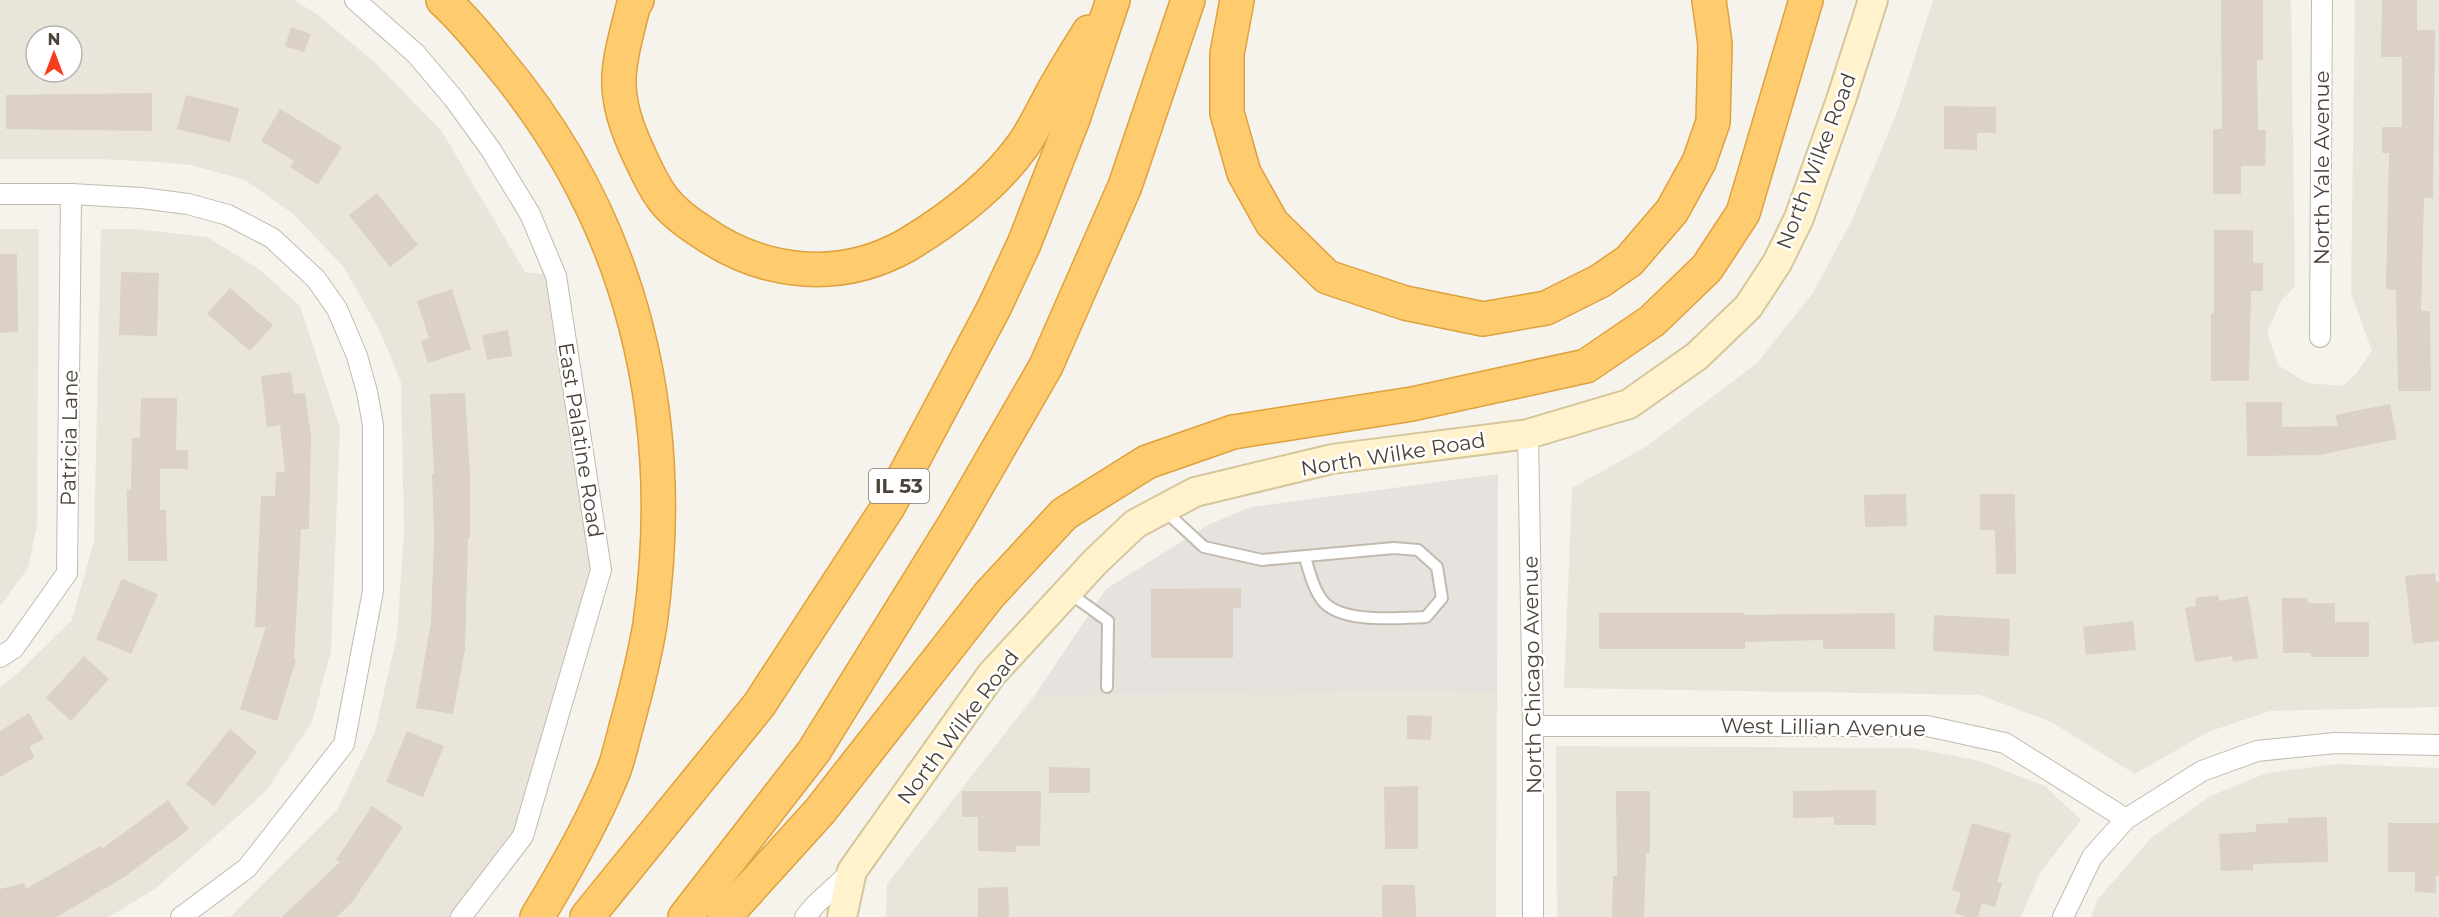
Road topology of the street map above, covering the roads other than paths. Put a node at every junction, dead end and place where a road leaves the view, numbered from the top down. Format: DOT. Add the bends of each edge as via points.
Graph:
graph roads {
  1 [pos="355,0"];
  2 [pos="443,0"];
  3 [pos="637,0"];
  4 [pos="1112,0"];
  5 [pos="1188,0"];
  6 [pos="1237,0"];
  7 [pos="1709,0"];
  8 [pos="1806,0"];
  9 [pos="1873,0"];
  10 [pos="2322,0"];
  11 [pos="0,194"];
  12 [pos="71,194"];
  13 [pos="2319,337"];
  14 [pos="1528,434"];
  15 [pos="1163,509"];
  16 [pos="1305,557"];
  17 [pos="1068,592"];
  18 [pos="0,657"];
  19 [pos="1107,687"];
  20 [pos="1533,726"];
  21 [pos="2439,746"];
  22 [pos="2126,819"];
  23 [pos="852,871"];
  24 [pos="181,917"];
  25 [pos="461,917"];
  26 [pos="537,917"];
  27 [pos="587,917"];
  28 [pos="685,917"];
  29 [pos="724,917"];
  30 [pos="805,917"];
  31 [pos="842,917"];
  32 [pos="1533,917"];
  33 [pos="2063,917"];
  1 -- 25 [label="street, East Palatine Road" via="416,54 454,99 530,214 556,276 601,570 523,836"];
  2 -- 26 [label="highway" via="461,16 547,123 603,226 627,288 653,415 658,472 656,580 643,668 613,773"];
  3 -- 4 [label="highway" via="619,82 623,112 645,167 664,200 687,222 746,258 782,268 825,269 861,264 905,246 946,220 994,181 1024,144 1060,78"];
  4 -- 27 [label="highway, IL 53" via="1065,140 1024,244 888,507 759,705"];
  5 -- 28 [label="highway" via="1125,186 1046,366 956,522 814,751"];
  6 -- 7 [label="highway" via="1227,54 1227,113 1244,173 1272,223 1327,277 1405,303 1483,319 1546,309 1600,281 1629,261 1672,211 1699,162 1713,122 1715,44"];
  8 -- 29 [label="highway" via="1743,213 1707,268 1652,321 1586,366 1413,404 1233,432 1148,462 1064,514 989,595 820,811"];
  9 -- 14 [label="street, North Wilke Road" via="1799,218 1777,264 1748,307 1697,356 1629,404"];
  10 -- 13 [label="street, North Yale Avenue"];
  11 -- 12 [label="street"];
  12 -- 18 [label="street, Patricia Lane" via="67,573 14,648"];
  12 -- 24 [label="street" via="188,204 228,214 273,238 316,279 337,309 357,356 373,425 373,591 344,744 247,868"];
  14 -- 15 [label="street, North Wilke Road" via="1332,459 1195,492"];
  14 -- 20 [label="street, North Chicago Avenue"];
  15 -- 16 [label="lane" via="1204,547 1262,560"];
  15 -- 17 [label="street, North Wilke Road" via="1135,524"];
  16 -- 16 [label="lane" via="1394,548 1418,550 1437,567 1442,598 1426,617 1342,614 1323,602"];
  17 -- 19 [label="lane" via="1108,621"];
  17 -- 23 [label="street, North Wilke Road" via="991,675"];
  20 -- 22 [label="street, West Lillian Avenue" via="1927,726 2005,743"];
  20 -- 32 [label="street, North Chicago Avenue"];
  21 -- 22 [label="street" via="2335,743 2257,751 2202,771"];
  22 -- 33 [label="street" via="2092,856"];
  23 -- 30 [label="street"];
  23 -- 31 [label="street, North Wilke Road"];
}
